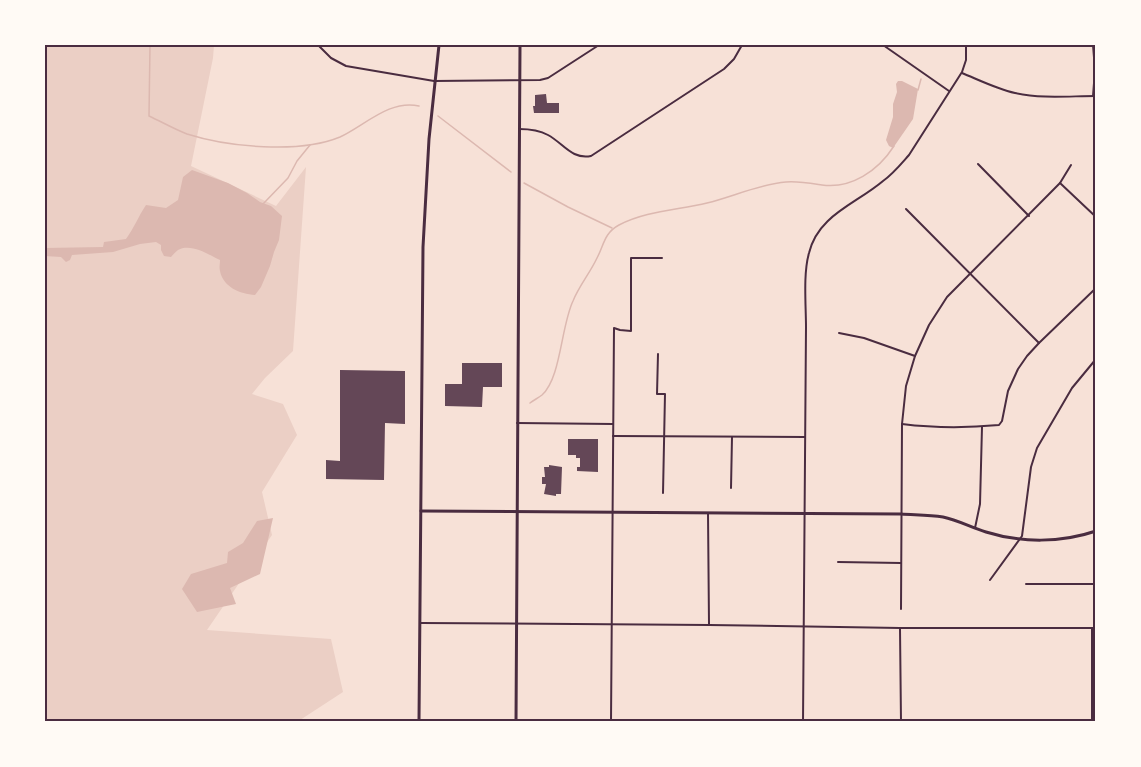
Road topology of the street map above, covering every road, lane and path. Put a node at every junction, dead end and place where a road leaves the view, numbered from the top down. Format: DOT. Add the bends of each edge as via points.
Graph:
graph roads {
  1 [pos="318,45"];
  2 [pos="439,45"];
  3 [pos="520,45"];
  4 [pos="599,45"];
  5 [pos="742,45"];
  6 [pos="883,45"];
  7 [pos="966,45"];
  8 [pos="1093,45"];
  9 [pos="1095,70"];
  10 [pos="962,72"];
  11 [pos="434,81"];
  12 [pos="520,81"];
  13 [pos="949,92"];
  14 [pos="1095,96"];
  15 [pos="519,129"];
  16 [pos="978,164"];
  17 [pos="1071,165"];
  18 [pos="1060,183"];
  19 [pos="906,209"];
  20 [pos="1029,216"];
  21 [pos="1096,217"];
  22 [pos="662,258"];
  23 [pos="970,273"];
  24 [pos="1096,288"];
  25 [pos="839,333"];
  26 [pos="1040,343"];
  27 [pos="658,354"];
  28 [pos="915,356"];
  29 [pos="1096,359"];
  30 [pos="517,423"];
  31 [pos="613,424"];
  32 [pos="902,424"];
  33 [pos="982,427"];
  34 [pos="613,436"];
  35 [pos="663,436"];
  36 [pos="732,437"];
  37 [pos="806,437"];
  38 [pos="731,488"];
  39 [pos="663,493"];
  40 [pos="421,511"];
  41 [pos="517,511"];
  42 [pos="612,513"];
  43 [pos="708,513"];
  44 [pos="805,514"];
  45 [pos="901,514"];
  46 [pos="975,528"];
  47 [pos="1096,531"];
  48 [pos="1020,539"];
  49 [pos="838,562"];
  50 [pos="901,563"];
  51 [pos="990,580"];
  52 [pos="1026,584"];
  53 [pos="1096,584"];
  54 [pos="901,609"];
  55 [pos="420,623"];
  56 [pos="612,624"];
  57 [pos="516,625"];
  58 [pos="709,625"];
  59 [pos="804,626"];
  60 [pos="900,628"];
  61 [pos="1094,628"];
  62 [pos="419,722"];
  63 [pos="516,722"];
  64 [pos="611,722"];
  65 [pos="803,722"];
  66 [pos="901,722"];
  67 [pos="1092,722"];
  1 -- 11 [label="street" via="346,66"];
  2 -- 11 [label="main road"];
  3 -- 12 [label="main road"];
  4 -- 12 [label="street" via="548,78"];
  5 -- 15 [label="street" via="724,69 591,156 576,155 546,133"];
  6 -- 13 [label="street"];
  7 -- 10 [label="street"];
  8 -- 9 [label="street"];
  9 -- 14 [label="street"];
  10 -- 13 [label="street"];
  10 -- 14 [label="street" via="1025,95"];
  11 -- 12 [label="street"];
  11 -- 40 [label="main road" via="423,236"];
  12 -- 15 [label="main road"];
  13 -- 37 [label="street" via="900,166 832,216 813,240 807,269"];
  15 -- 30 [label="main road"];
  16 -- 20 [label="street"];
  17 -- 18 [label="street"];
  18 -- 20 [label="street"];
  18 -- 21 [label="street"];
  19 -- 23 [label="street"];
  20 -- 23 [label="street"];
  22 -- 31 [label="street" via="631,258 631,331 614,328"];
  23 -- 26 [label="street"];
  23 -- 28 [label="street" via="936,313"];
  24 -- 26 [label="street"];
  25 -- 28 [label="street"];
  26 -- 33 [label="street" via="1012,379 1000,424"];
  27 -- 35 [label="street" via="657,394 665,394"];
  28 -- 32 [label="street" via="906,386"];
  29 -- 48 [label="street" via="1072,388 1037,448"];
  30 -- 31 [label="street"];
  30 -- 41 [label="main road"];
  31 -- 34 [label="street"];
  32 -- 33 [label="street"];
  32 -- 45 [label="street"];
  33 -- 46 [label="street" via="980,504"];
  34 -- 35 [label="street"];
  34 -- 42 [label="street"];
  35 -- 36 [label="street"];
  35 -- 39 [label="street"];
  36 -- 37 [label="street"];
  36 -- 38 [label="street"];
  37 -- 44 [label="street"];
  40 -- 41 [label="main road"];
  40 -- 55 [label="main road"];
  41 -- 42 [label="main road"];
  41 -- 57 [label="main road"];
  42 -- 43 [label="main road"];
  42 -- 56 [label="street"];
  43 -- 44 [label="main road"];
  43 -- 58 [label="street"];
  44 -- 45 [label="main road"];
  44 -- 59 [label="street"];
  45 -- 46 [label="main road" via="943,517"];
  45 -- 50 [label="street"];
  46 -- 48 [label="main road"];
  47 -- 48 [label="main road" via="1059,539"];
  48 -- 51 [label="street"];
  49 -- 50 [label="street"];
  50 -- 54 [label="street"];
  52 -- 53 [label="street"];
  55 -- 57 [label="street"];
  55 -- 62 [label="main road"];
  56 -- 57 [label="street"];
  56 -- 58 [label="street"];
  56 -- 64 [label="street"];
  57 -- 63 [label="main road"];
  58 -- 59 [label="street"];
  59 -- 60 [label="street"];
  59 -- 65 [label="street"];
  60 -- 61 [label="street"];
  60 -- 66 [label="street"];
  61 -- 67 [label="street"];
}
